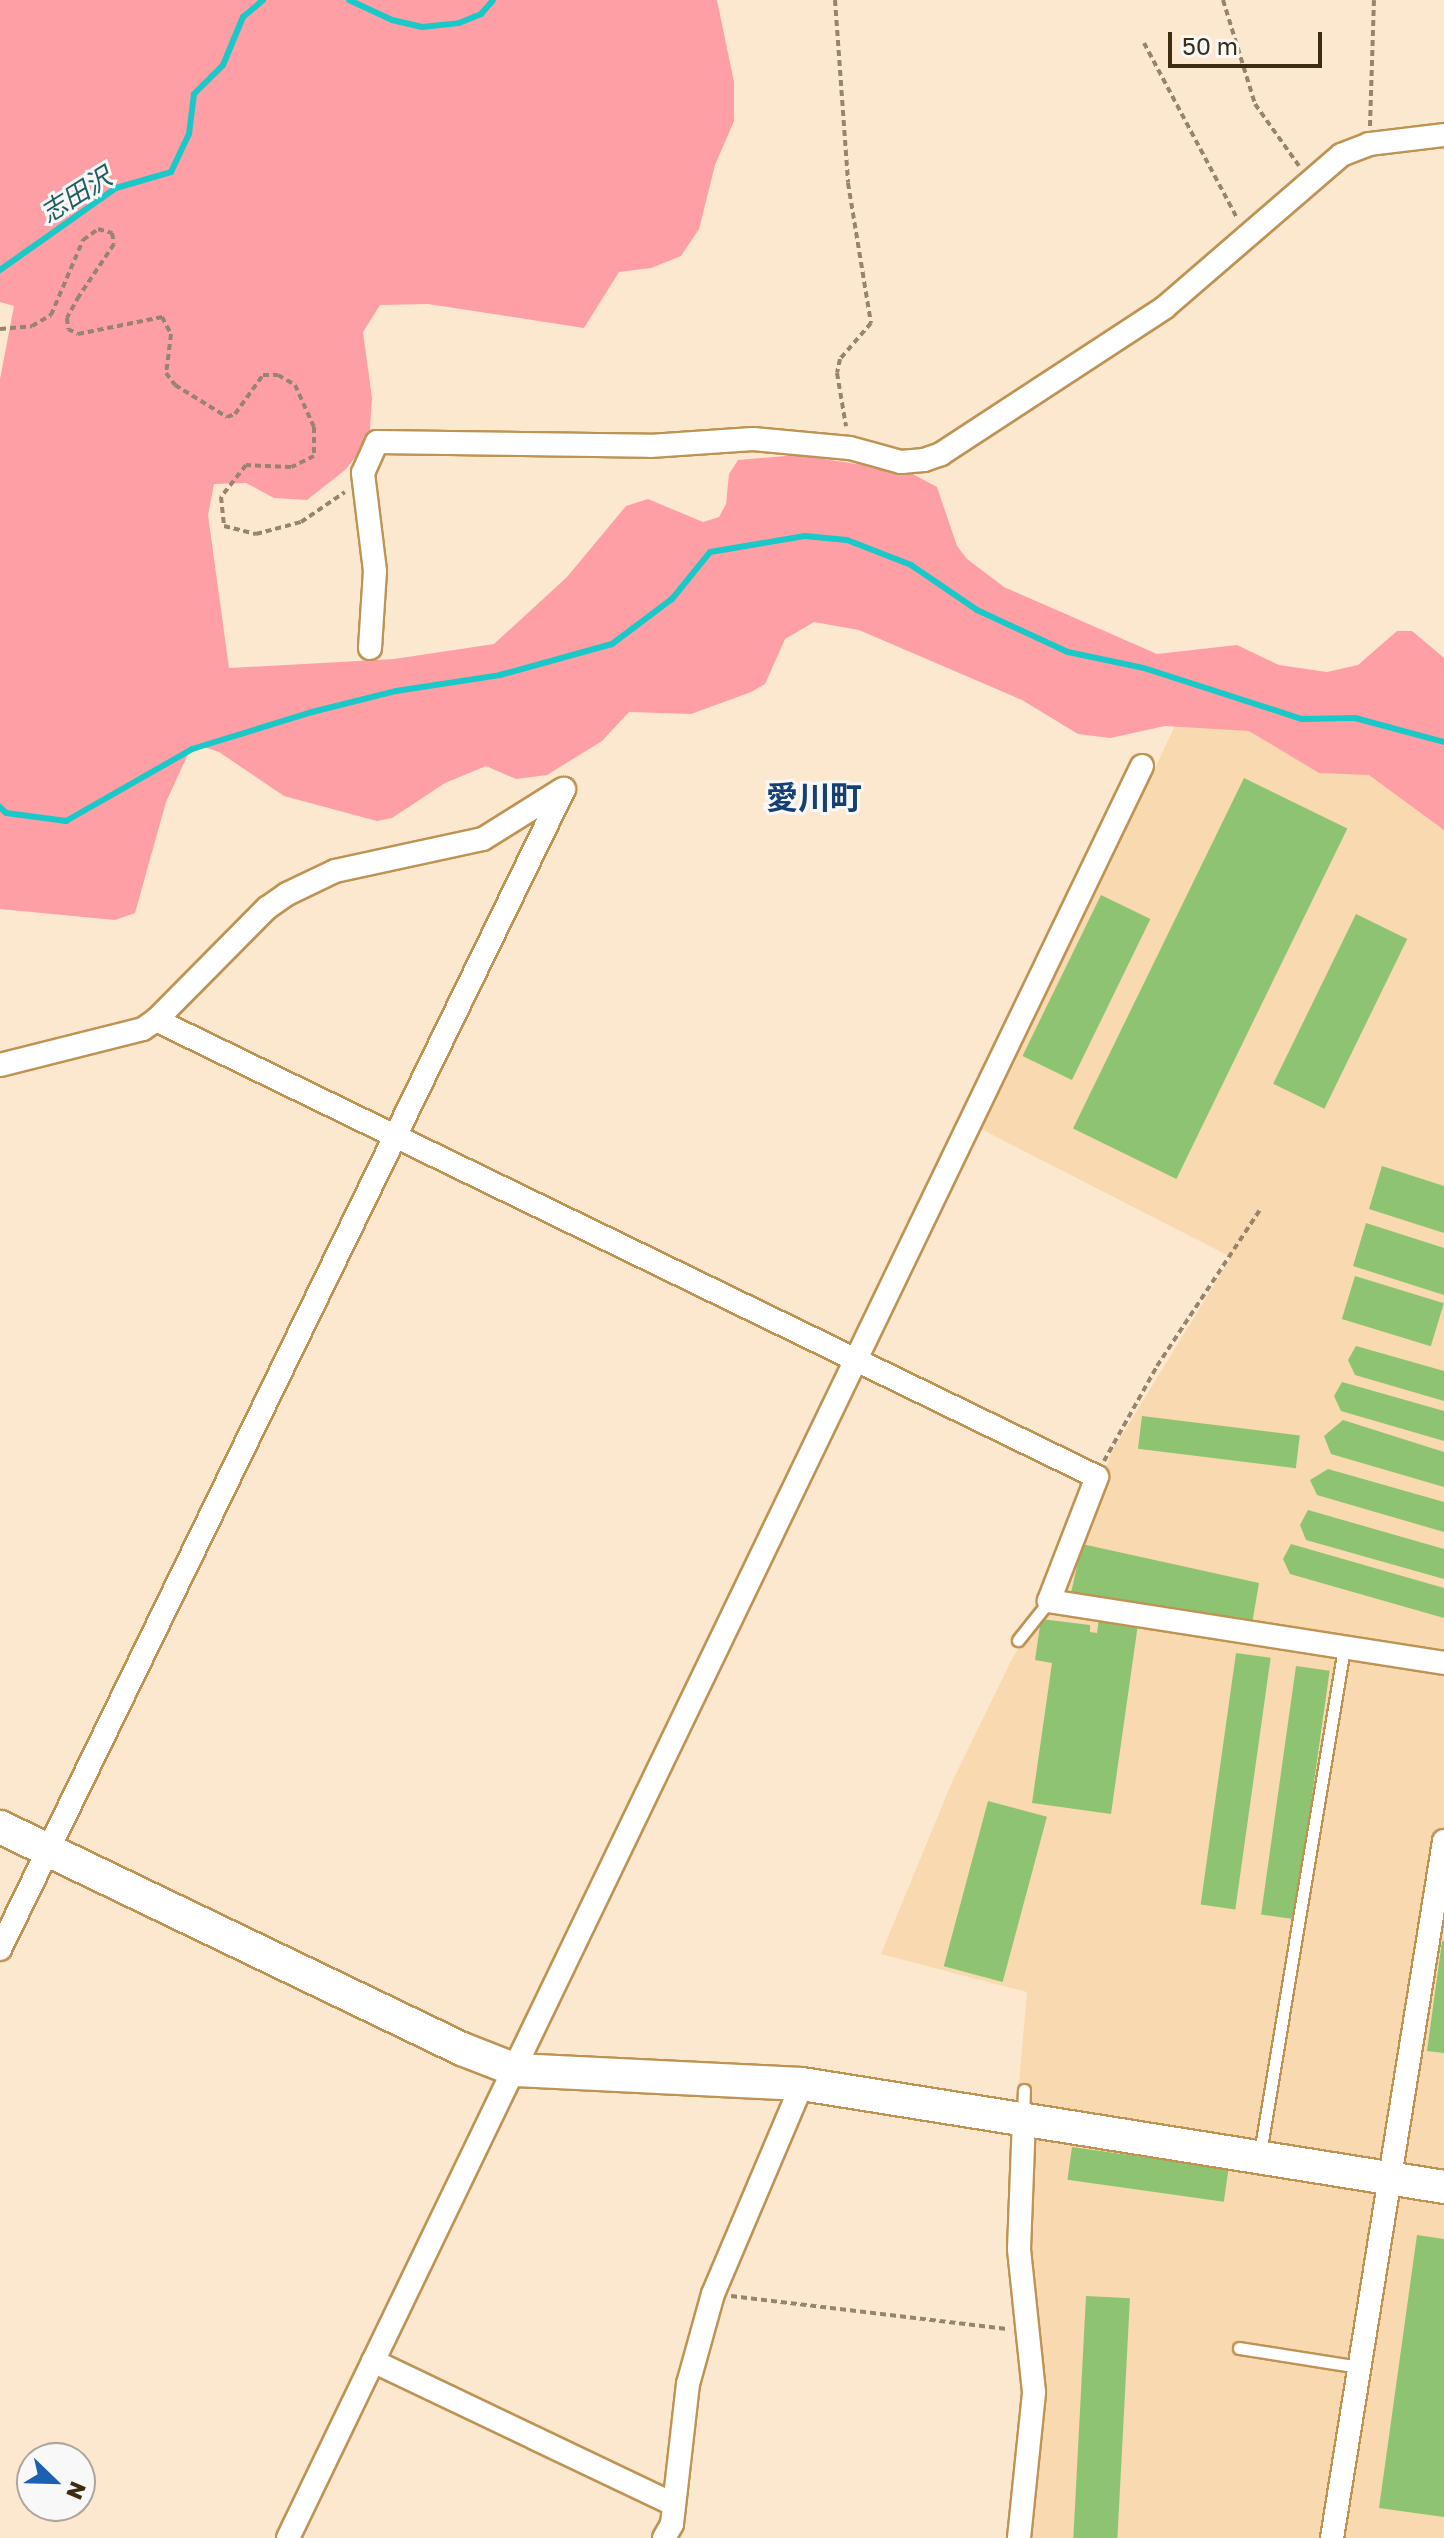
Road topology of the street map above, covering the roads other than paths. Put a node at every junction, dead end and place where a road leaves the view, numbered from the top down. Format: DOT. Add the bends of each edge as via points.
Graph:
graph roads {
  1 [pos="1444,135"];
  2 [pos="370,648"];
  3 [pos="1142,766"];
  4 [pos="156,1020"];
  5 [pos="0,1065"];
  6 [pos="394,1138"];
  7 [pos="856,1360"];
  8 [pos="1049,1601"];
  9 [pos="1018,1640"];
  10 [pos="1344,1648"];
  11 [pos="1444,1663"];
  12 [pos="0,1827"];
  13 [pos="1444,1841"];
  14 [pos="48,1850"];
  15 [pos="0,1949"];
  16 [pos="516,2070"];
  17 [pos="802,2084"];
  18 [pos="1024,2105"];
  19 [pos="1260,2158"];
  20 [pos="1390,2178"];
  21 [pos="1444,2187"];
  22 [pos="1239,2348"];
  23 [pos="373,2361"];
  24 [pos="1359,2367"];
  25 [pos="673,2504"];
  26 [pos="288,2538"];
  27 [pos="664,2538"];
  28 [pos="1019,2538"];
  29 [pos="1332,2538"];
  1 -- 2 [label="street" via="1369,144 1341,155 1164,308 941,454 901,462 850,448 753,439 650,446 377,442 363,473 375,571"];
  3 -- 7 [label="street"];
  4 -- 5 [label="street" via="143,1029"];
  4 -- 6 [label="street"];
  4 -- 6 [label="street" via="287,894 335,871 483,839 564,789"];
  6 -- 7 [label="street"];
  6 -- 14 [label="street"];
  7 -- 8 [label="street" via="1097,1477"];
  7 -- 16 [label="street"];
  8 -- 9 [label="lane"];
  8 -- 10 [label="street"];
  10 -- 11 [label="street"];
  10 -- 19 [label="lane"];
  12 -- 14 [label="street"];
  13 -- 20 [label="street"];
  14 -- 15 [label="street"];
  14 -- 16 [label="street"];
  16 -- 17 [label="street"];
  16 -- 23 [label="street"];
  17 -- 18 [label="street"];
  17 -- 25 [label="street" via="713,2294 688,2384"];
  18 -- 19 [label="street"];
  18 -- 28 [label="street" via="1019,2249 1034,2392"];
  19 -- 20 [label="street"];
  20 -- 21 [label="street"];
  20 -- 24 [label="street"];
  22 -- 24 [label="lane"];
  23 -- 25 [label="street"];
  23 -- 26 [label="street"];
  24 -- 29 [label="street"];
  25 -- 27 [label="street" via="672,2524"];
}
